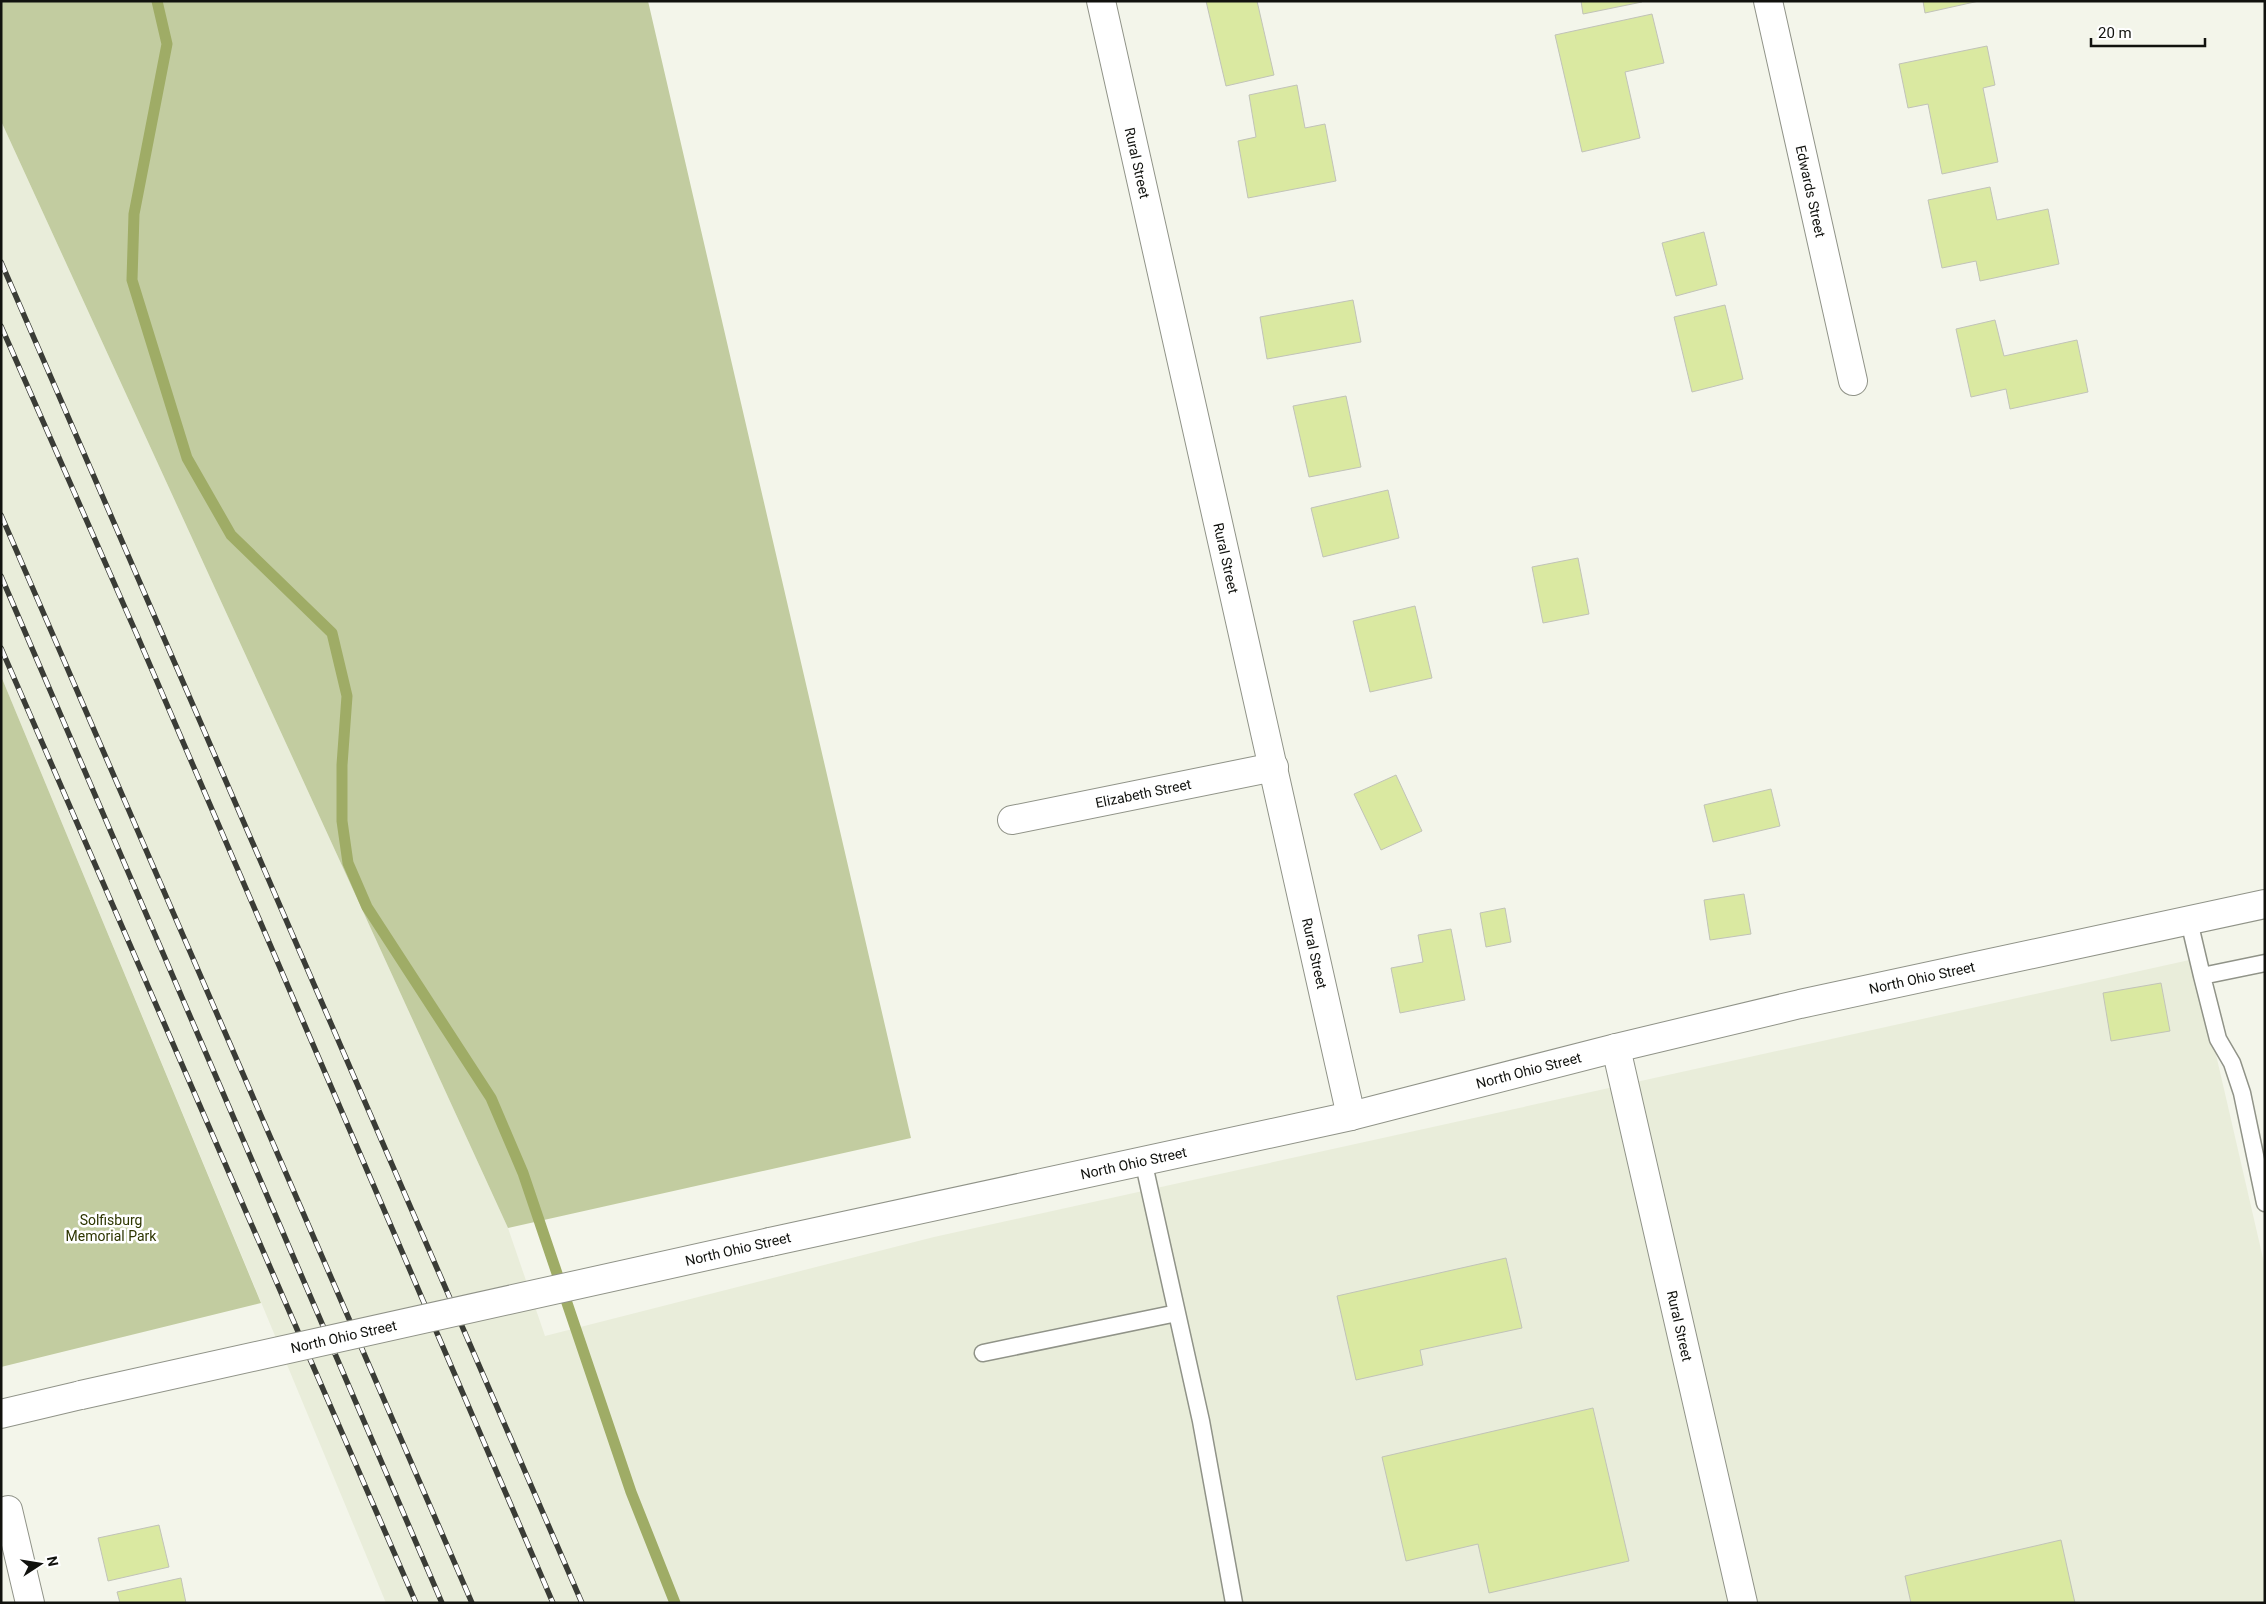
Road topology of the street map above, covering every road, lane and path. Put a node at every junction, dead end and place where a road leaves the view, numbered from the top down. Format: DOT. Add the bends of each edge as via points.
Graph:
graph roads {
  1 [pos="1101,1"];
  2 [pos="1768,1"];
  3 [pos="1853,381"];
  4 [pos="1274,767"];
  5 [pos="1012,820"];
  6 [pos="2264,906"];
  7 [pos="2189,921"];
  8 [pos="2265,963"];
  9 [pos="2202,976"];
  10 [pos="1616,1048"];
  11 [pos="1352,1116"];
  12 [pos="1143,1160"];
  13 [pos="2265,1203"];
  14 [pos="1177,1313"];
  15 [pos="983,1353"];
  16 [pos="1,1414"];
  17 [pos="8,1510"];
  18 [pos="30,1603"];
  19 [pos="1234,1603"];
  20 [pos="1743,1603"];
  1 -- 4 [label="street, Rural Street"];
  2 -- 3 [label="street, Edwards Street"];
  4 -- 5 [label="street, Elizabeth Street"];
  4 -- 11 [label="street, Rural Street"];
  6 -- 7 [label="street, North Ohio Street"];
  7 -- 9 [label="lane"];
  7 -- 10 [label="street, North Ohio Street" via="1800,1004"];
  8 -- 9 [label="lane"];
  9 -- 13 [label="lane" via="2218,1039 2232,1063 2242,1093"];
  10 -- 11 [label="street, North Ohio Street"];
  10 -- 20 [label="street, Rural Street"];
  11 -- 12 [label="street, North Ohio Street"];
  12 -- 14 [label="lane"];
  12 -- 16 [label="street, North Ohio Street, bridge"];
  14 -- 15 [label="lane"];
  14 -- 19 [label="lane" via="1201,1421"];
  17 -- 18 [label="street"];
}
